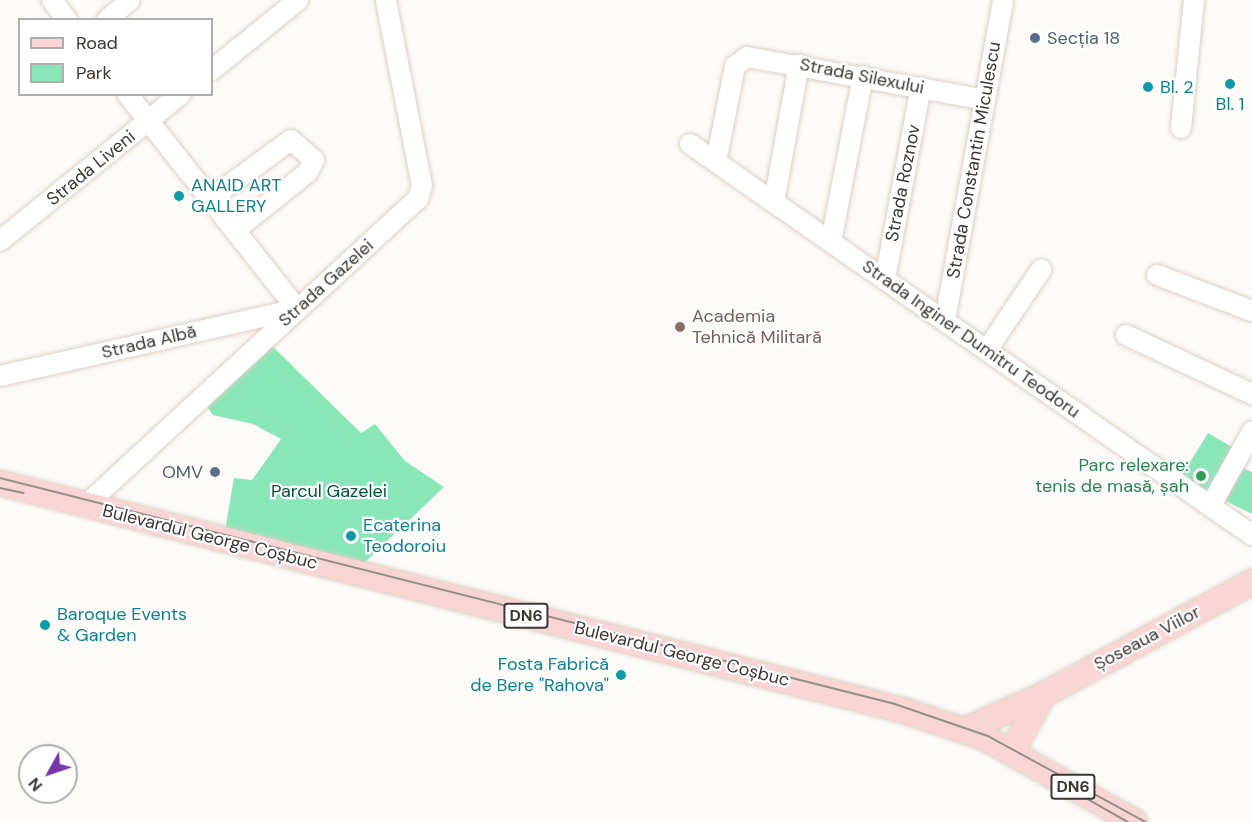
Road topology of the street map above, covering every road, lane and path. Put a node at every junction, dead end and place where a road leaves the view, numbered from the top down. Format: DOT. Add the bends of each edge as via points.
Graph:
graph roads {
  1 [pos="52,0"];
  2 [pos="130,0"];
  3 [pos="298,0"];
  4 [pos="386,0"];
  5 [pos="1003,0"];
  6 [pos="1194,0"];
  7 [pos="66,18"];
  8 [pos="109,18"];
  9 [pos="799,64"];
  10 [pos="213,69"];
  11 [pos="863,76"];
  12 [pos="921,87"];
  13 [pos="129,96"];
  14 [pos="179,96"];
  15 [pos="985,100"];
  16 [pos="148,121"];
  17 [pos="1181,128"];
  18 [pos="690,144"];
  19 [pos="716,162"];
  20 [pos="210,199"];
  21 [pos="774,202"];
  22 [pos="235,230"];
  23 [pos="0,241"];
  24 [pos="831,242"];
  25 [pos="1041,270"];
  26 [pos="1157,275"];
  27 [pos="885,279"];
  28 [pos="297,309"];
  29 [pos="1252,311"];
  30 [pos="945,320"];
  31 [pos="1126,335"];
  32 [pos="987,350"];
  33 [pos="0,376"];
  34 [pos="1252,394"];
  35 [pos="1252,432"];
  36 [pos="0,483"];
  37 [pos="86,505"];
  38 [pos="1211,505"];
  39 [pos="1252,535"];
  40 [pos="1252,582"];
  41 [pos="1043,695"];
  42 [pos="965,730"];
  43 [pos="1012,752"];
  44 [pos="1135,822"];
  1 -- 7 [label="street"];
  2 -- 8 [label="street"];
  3 -- 10 [label="street"];
  4 -- 28 [label="street, Strada Gazelei" via="422,186 418,199"];
  5 -- 15 [label="street, Strada Constantin Miculescu"];
  6 -- 17 [label="street"];
  9 -- 11 [label="street, Strada Silexului"];
  9 -- 19 [label="street, Strada Silexului" via="752,57 740,60"];
  9 -- 21 [label="street"];
  11 -- 12 [label="street, Strada Silexului"];
  11 -- 24 [label="street"];
  12 -- 15 [label="street, Strada Silexului"];
  12 -- 27 [label="street, Strada Roznov"];
  13 -- 16 [label="street"];
  14 -- 16 [label="street, Strada Liveni"];
  15 -- 30 [label="street, Strada Constantin Miculescu"];
  16 -- 20 [label="street"];
  16 -- 23 [label="street, Strada Liveni"];
  18 -- 19 [label="street, Strada Inginer Dumitru Teodoru"];
  19 -- 21 [label="street, Strada Inginer Dumitru Teodoru"];
  20 -- 22 [label="street"];
  20 -- 22 [label="street" via="291,140 314,160 307,173"];
  21 -- 24 [label="street, Strada Inginer Dumitru Teodoru"];
  22 -- 28 [label="street"];
  24 -- 27 [label="street, Strada Inginer Dumitru Teodoru"];
  25 -- 32 [label="street"];
  26 -- 29 [label="street"];
  27 -- 30 [label="street, Strada Inginer Dumitru Teodoru"];
  28 -- 33 [label="street, Strada Albă"];
  28 -- 37 [label="street, Strada Gazelei"];
  30 -- 32 [label="street, Strada Inginer Dumitru Teodoru"];
  31 -- 34 [label="street"];
  32 -- 38 [label="street, Strada Inginer Dumitru Teodoru"];
  35 -- 38 [label="street"];
  36 -- 37 [label="main road, Bulevardul George Coșbuc / DN6"];
  37 -- 42 [label="main road, Bulevardul George Coșbuc / DN6" via="836,692"];
  38 -- 39 [label="street, Strada Inginer Dumitru Teodoru"];
  40 -- 41 [label="main road, Șoseaua Viilor"];
  41 -- 42 [label="main road, Șoseaua Viilor"];
  41 -- 43 [label="main road"];
  42 -- 43 [label="main road, Bulevardul George Coșbuc / DN6"];
  43 -- 44 [label="main road, Bulevardul George Coșbuc / DN6"];
}
